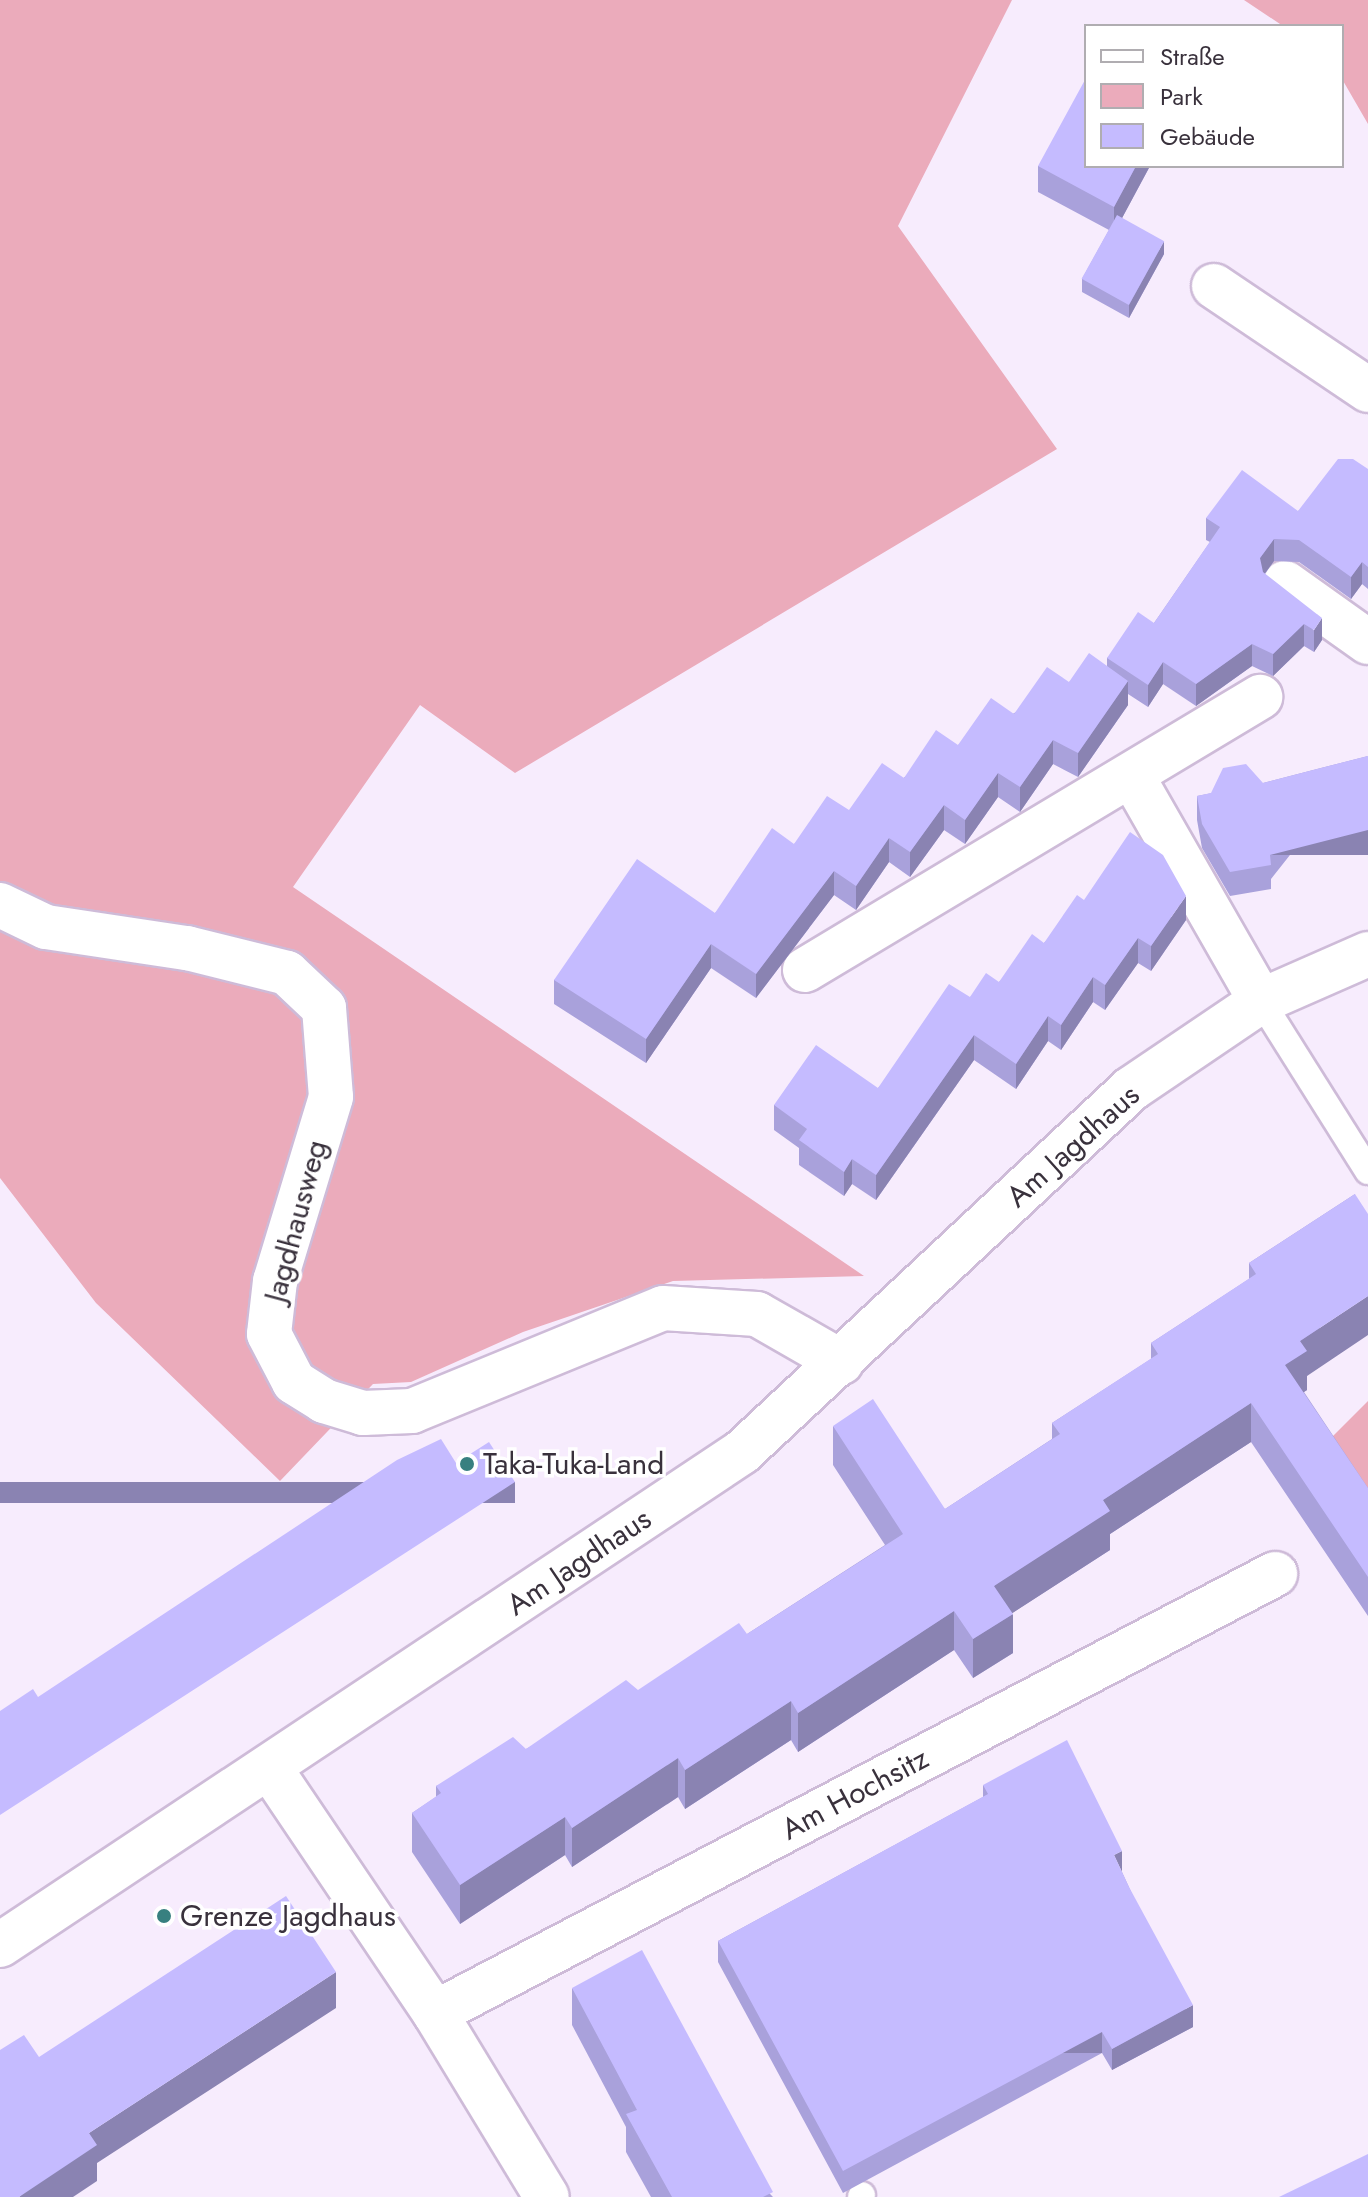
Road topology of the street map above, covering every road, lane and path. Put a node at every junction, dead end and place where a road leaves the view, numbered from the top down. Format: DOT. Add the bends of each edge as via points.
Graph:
graph roads {
  1 [pos="1214,286"];
  2 [pos="1368,390"];
  3 [pos="1285,583"];
  4 [pos="1368,642"];
  5 [pos="1260,697"];
  6 [pos="1132,776"];
  7 [pos="0,905"];
  8 [pos="1368,954"];
  9 [pos="805,970"];
  10 [pos="1261,1001"];
  11 [pos="1368,1171"];
  12 [pos="841,1362"];
  13 [pos="1275,1574"];
  14 [pos="271,1770"];
  15 [pos="0,1945"];
  16 [pos="435,2013"];
  17 [pos="547,2197"];
  1 -- 2 [label="street"];
  3 -- 4 [label="street"];
  5 -- 6 [label="street"];
  6 -- 9 [label="street"];
  6 -- 10 [label="street"];
  7 -- 12 [label="street, Jagdhausweg" via="46,927 187,948 287,973 324,1008 331,1097 275,1281 269,1334 294,1382 324,1401 363,1413 412,1411 663,1308 757,1314"];
  8 -- 10 [label="street, Am Jagdhaus"];
  10 -- 11 [label="lane"];
  10 -- 12 [label="street, Am Jagdhaus" via="1131,1089"];
  12 -- 14 [label="street, Am Jagdhaus" via="742,1452"];
  13 -- 16 [label="street, Am Hochsitz"];
  14 -- 15 [label="street, Am Jagdhaus"];
  14 -- 16 [label="street"];
  16 -- 17 [label="street"];
}
